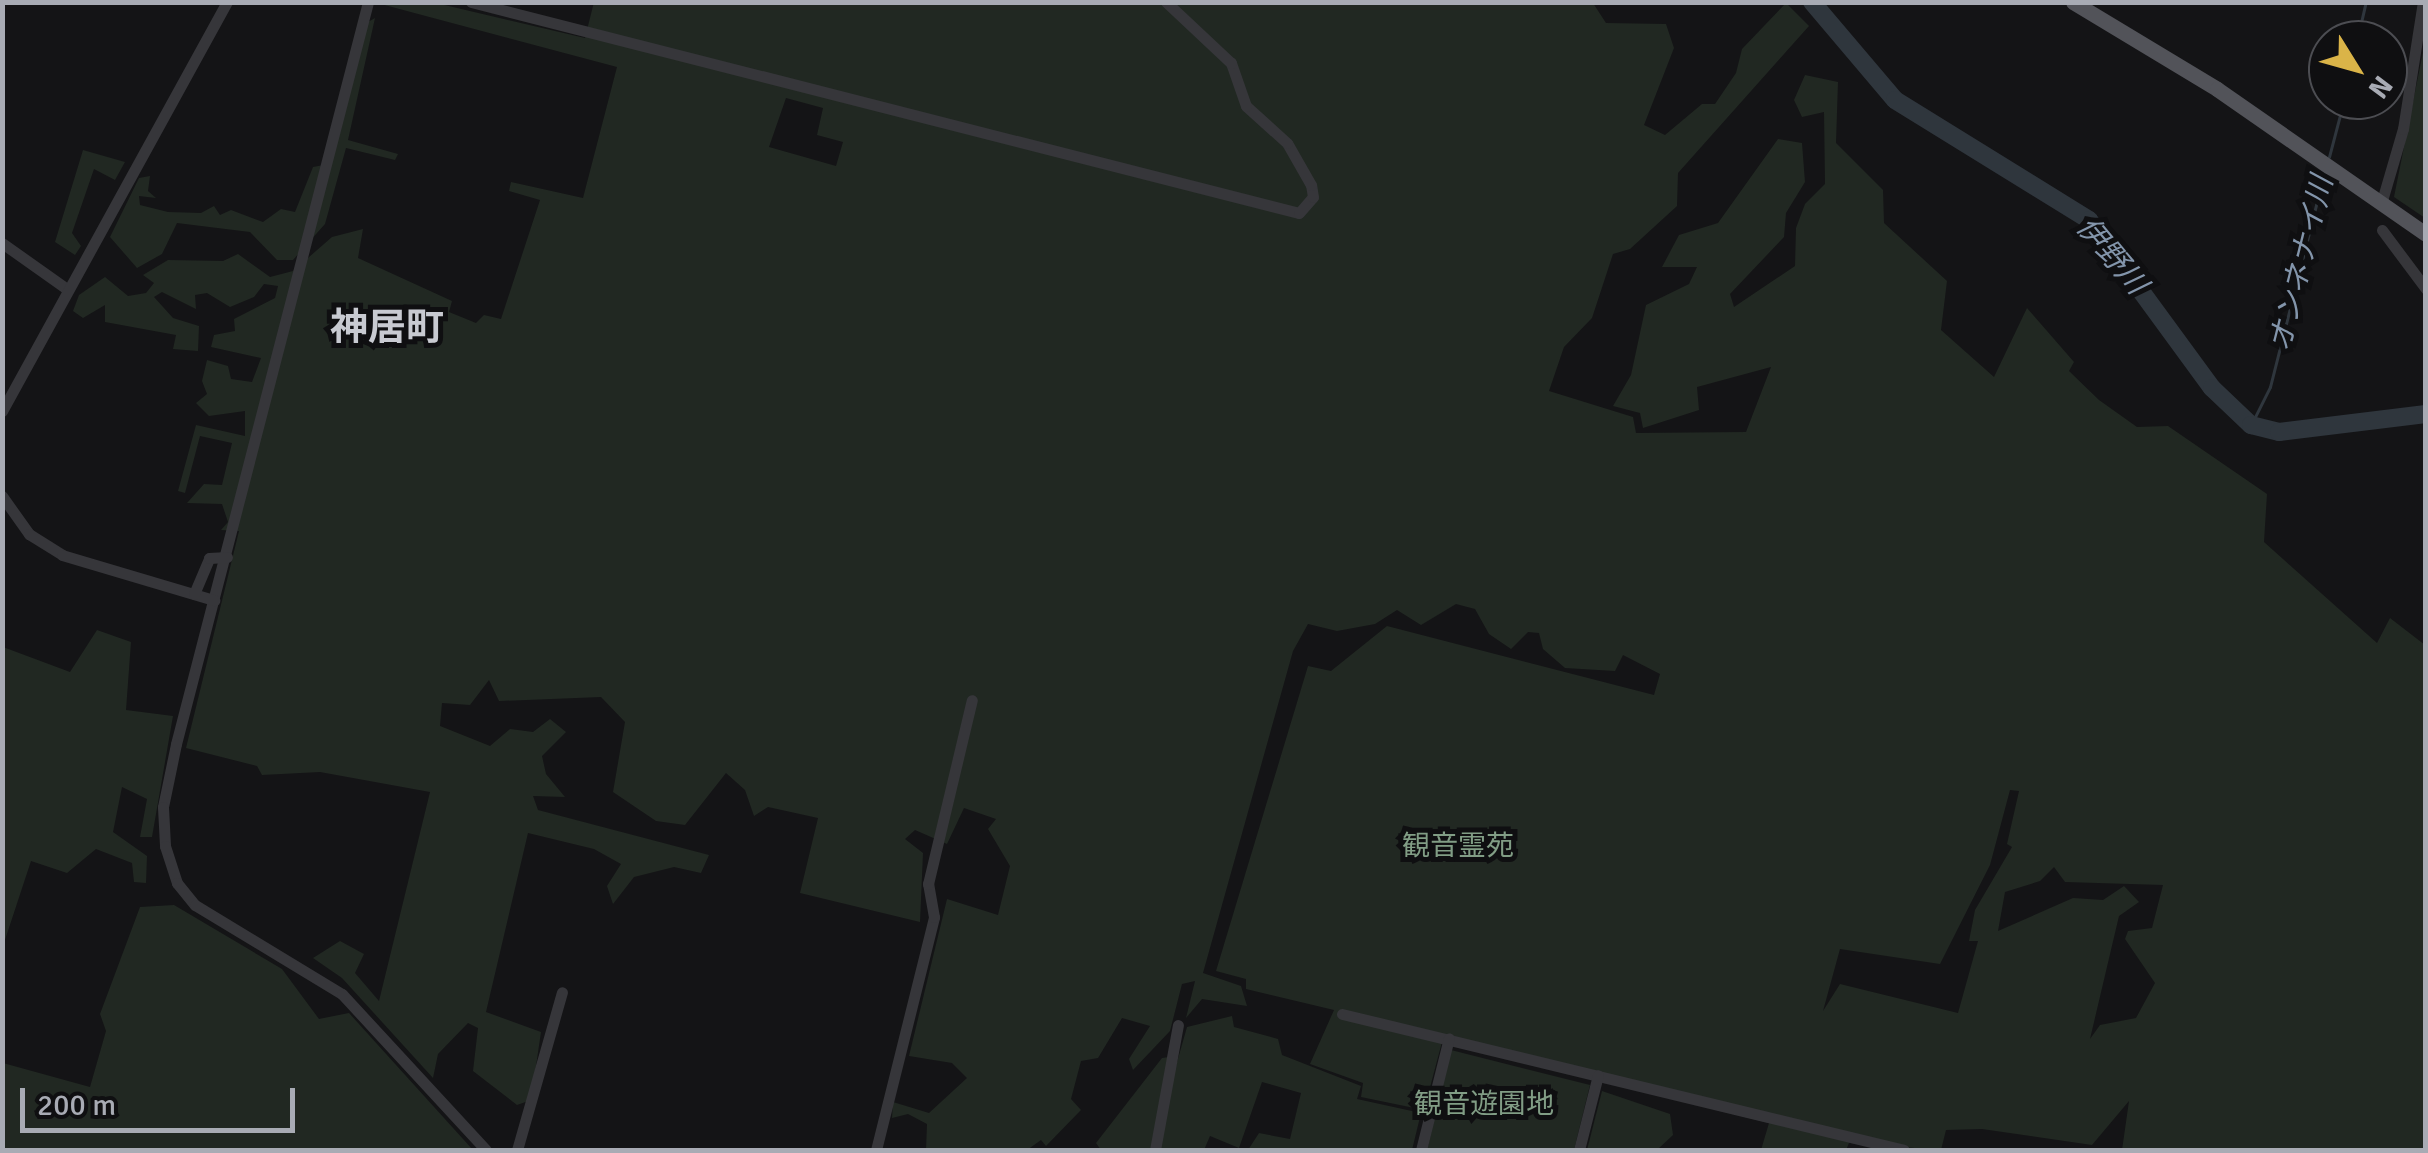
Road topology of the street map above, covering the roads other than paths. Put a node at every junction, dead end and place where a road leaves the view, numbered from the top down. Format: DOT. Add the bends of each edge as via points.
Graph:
graph roads {
  1 [pos="227,2"];
  2 [pos="368,2"];
  3 [pos="470,2"];
  4 [pos="1166,2"];
  5 [pos="2073,2"];
  6 [pos="2423,2"];
  7 [pos="2381,204"];
  8 [pos="2382,230"];
  9 [pos="2426,234"];
  10 [pos="2,242"];
  11 [pos="2426,288"];
  12 [pos="67,289"];
  13 [pos="2,411"];
  14 [pos="2,496"];
  15 [pos="227,558"];
  16 [pos="194,594"];
  17 [pos="214,600"];
  18 [pos="972,700"];
  19 [pos="562,992"];
  20 [pos="1342,1014"];
  21 [pos="1178,1026"];
  22 [pos="1448,1038"];
  23 [pos="1598,1075"];
  24 [pos="486,1150"];
  25 [pos="517,1150"];
  26 [pos="876,1150"];
  27 [pos="1155,1150"];
  28 [pos="1421,1150"];
  29 [pos="1579,1150"];
  30 [pos="1904,1150"];
  1 -- 12 [label="street"];
  2 -- 15 [label="street"];
  3 -- 4 [label="street" via="1299,212 1313,197 1311,185 1287,143 1246,106 1230,62"];
  5 -- 7 [label="main road" via="2217,89"];
  6 -- 7 [label="street" via="2402,129"];
  7 -- 9 [label="main road"];
  8 -- 11 [label="street"];
  10 -- 12 [label="street"];
  12 -- 13 [label="street"];
  14 -- 16 [label="street" via="29,534 52,550"];
  15 -- 16 [label="street" via="209,558"];
  15 -- 17 [label="street"];
  16 -- 17 [label="street"];
  17 -- 24 [label="street" via="162,808 177,883 212,920 302,965 342,994"];
  18 -- 26 [label="street" via="928,884 934,918"];
  19 -- 25 [label="street"];
  20 -- 22 [label="street"];
  21 -- 27 [label="street"];
  22 -- 23 [label="street"];
  22 -- 28 [label="street"];
  23 -- 29 [label="street"];
  23 -- 30 [label="street"];
}
